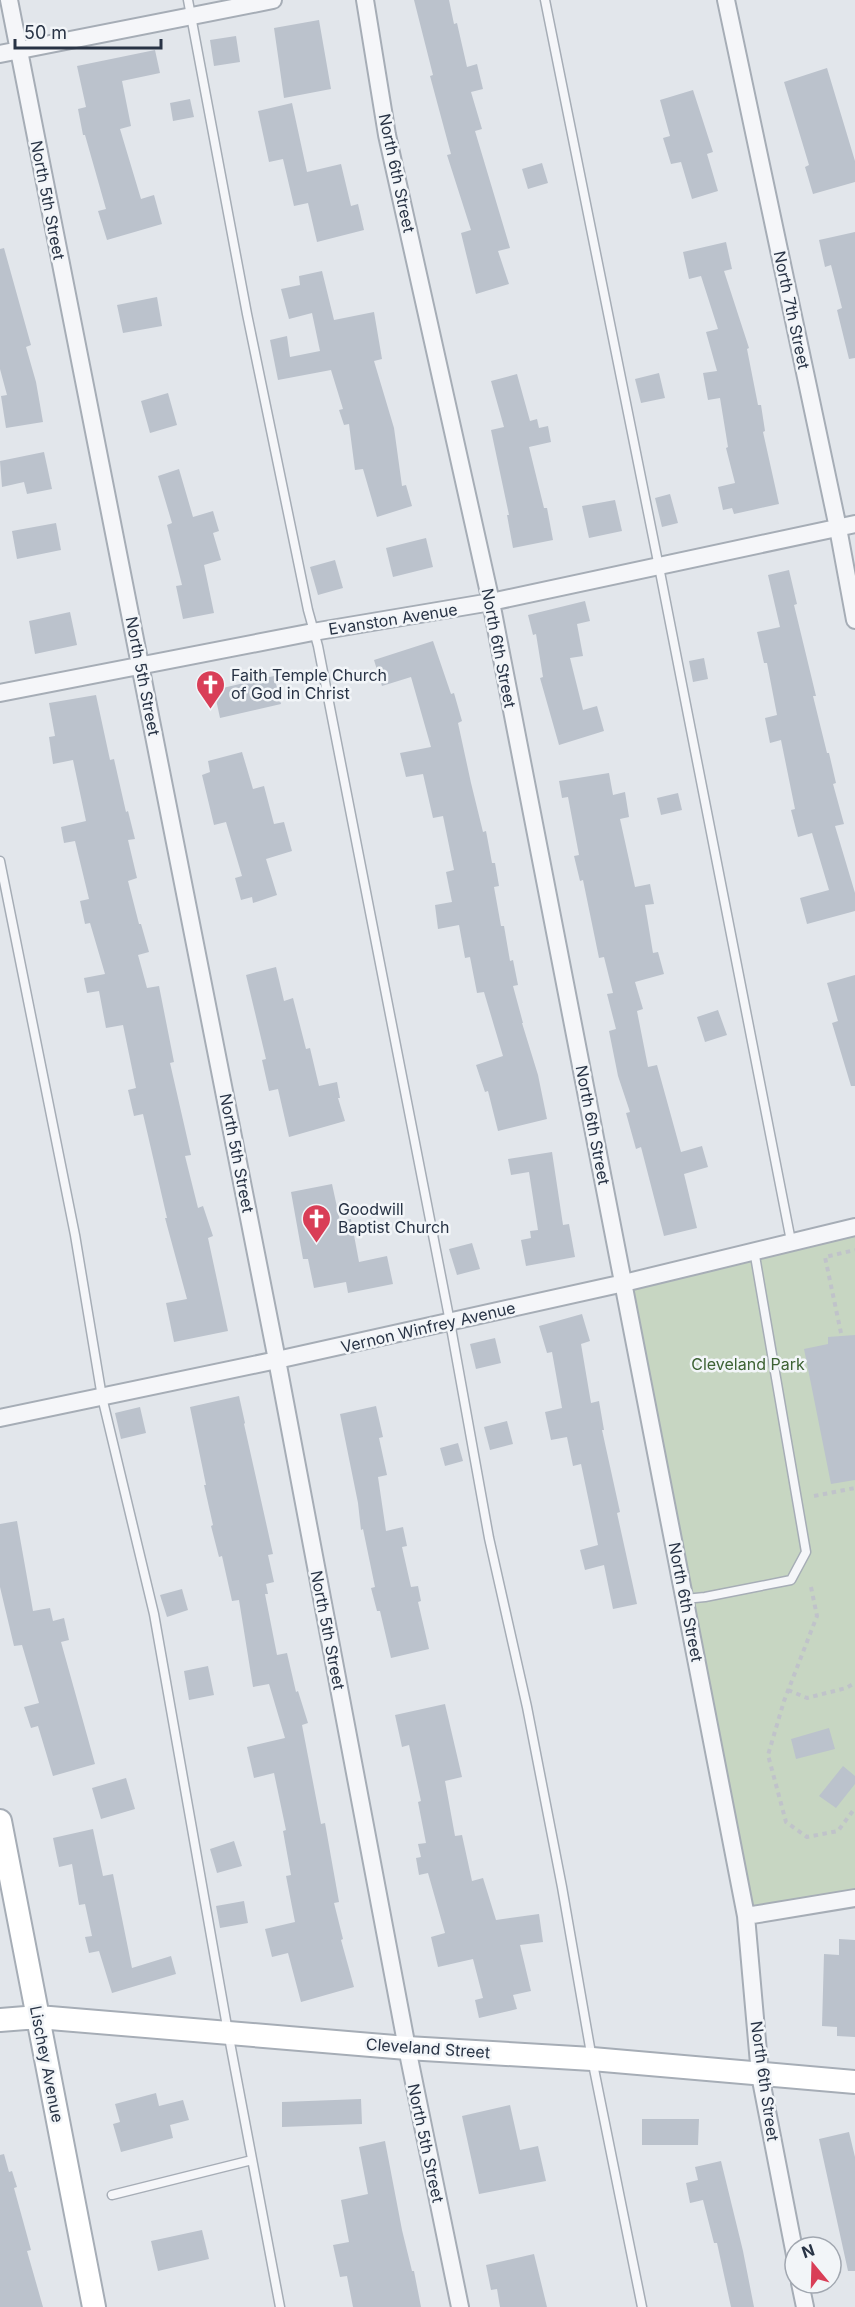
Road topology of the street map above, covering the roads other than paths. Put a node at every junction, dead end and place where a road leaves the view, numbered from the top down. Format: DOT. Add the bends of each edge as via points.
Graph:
graph roads {
  1 [pos="9,0"];
  2 [pos="273,0"];
  3 [pos="366,0"];
  4 [pos="545,0"];
  5 [pos="726,0"];
  6 [pos="190,8"];
  7 [pos="19,51"];
  8 [pos="0,54"];
  9 [pos="855,524"];
  10 [pos="838,528"];
  11 [pos="658,566"];
  12 [pos="491,602"];
  13 [pos="855,620"];
  14 [pos="313,632"];
  15 [pos="140,666"];
  16 [pos="0,693"];
  17 [pos="0,861"];
  18 [pos="855,1227"];
  19 [pos="790,1241"];
  20 [pos="754,1250"];
  21 [pos="624,1283"];
  22 [pos="450,1322"];
  23 [pos="277,1360"];
  24 [pos="102,1397"];
  25 [pos="0,1418"];
  26 [pos="685,1599"];
  27 [pos="0,1821"];
  28 [pos="855,1898"];
  29 [pos="746,1916"];
  30 [pos="38,2017"];
  31 [pos="0,2020"];
  32 [pos="228,2032"];
  33 [pos="407,2048"];
  34 [pos="592,2059"];
  35 [pos="760,2075"];
  36 [pos="855,2082"];
  37 [pos="252,2160"];
  38 [pos="112,2195"];
  39 [pos="791,2235"];
  40 [pos="93,2307"];
  41 [pos="280,2307"];
  42 [pos="460,2307"];
  43 [pos="642,2307"];
  1 -- 7 [label="street, North 5th Street"];
  2 -- 6 [label="street"];
  3 -- 12 [label="street, North 6th Street" via="387,135"];
  4 -- 11 [label="lane"];
  5 -- 10 [label="street, North 7th Street"];
  6 -- 7 [label="street"];
  6 -- 14 [label="lane" via="247,315"];
  7 -- 8 [label="street"];
  7 -- 15 [label="street, North 5th Street"];
  9 -- 10 [label="street, Evanston Avenue"];
  10 -- 11 [label="street, Evanston Avenue"];
  10 -- 13 [label="street, North 7th Street"];
  11 -- 12 [label="street, Evanston Avenue"];
  11 -- 19 [label="lane"];
  12 -- 14 [label="street, Evanston Avenue"];
  12 -- 21 [label="street, North 6th Street"];
  14 -- 15 [label="street, Evanston Avenue"];
  14 -- 22 [label="lane"];
  15 -- 16 [label="street, Evanston Avenue"];
  15 -- 23 [label="street, North 5th Street"];
  17 -- 24 [label="lane" via="75,1235"];
  18 -- 19 [label="street, Vernon Winfrey Avenue"];
  19 -- 20 [label="street, Vernon Winfrey Avenue"];
  20 -- 21 [label="street, Vernon Winfrey Avenue"];
  20 -- 26 [label="lane" via="806,1552 791,1580"];
  21 -- 22 [label="street, Vernon Winfrey Avenue"];
  21 -- 26 [label="street, North 6th Street"];
  22 -- 23 [label="street, Vernon Winfrey Avenue"];
  22 -- 34 [label="lane" via="489,1538 562,1887"];
  23 -- 24 [label="street, Vernon Winfrey Avenue"];
  23 -- 33 [label="street, North 5th Street"];
  24 -- 25 [label="street, Vernon Winfrey Avenue"];
  24 -- 32 [label="lane" via="154,1614"];
  26 -- 29 [label="street, North 6th Street"];
  27 -- 30 [label="main road, Lischey Avenue"];
  28 -- 29 [label="street"];
  29 -- 35 [label="street, North 6th Street"];
  30 -- 31 [label="main road, Cleveland Street"];
  30 -- 32 [label="main road, Cleveland Street"];
  30 -- 40 [label="main road, Lischey Avenue"];
  32 -- 33 [label="main road, Cleveland Street"];
  32 -- 37 [label="lane"];
  33 -- 34 [label="main road, Cleveland Street"];
  33 -- 42 [label="street, North 5th Street"];
  34 -- 35 [label="main road, Cleveland Street"];
  34 -- 43 [label="lane"];
  35 -- 36 [label="main road, Cleveland Street"];
  35 -- 39 [label="street, North 6th Street"];
  37 -- 38 [label="lane"];
  37 -- 41 [label="lane"];
}
